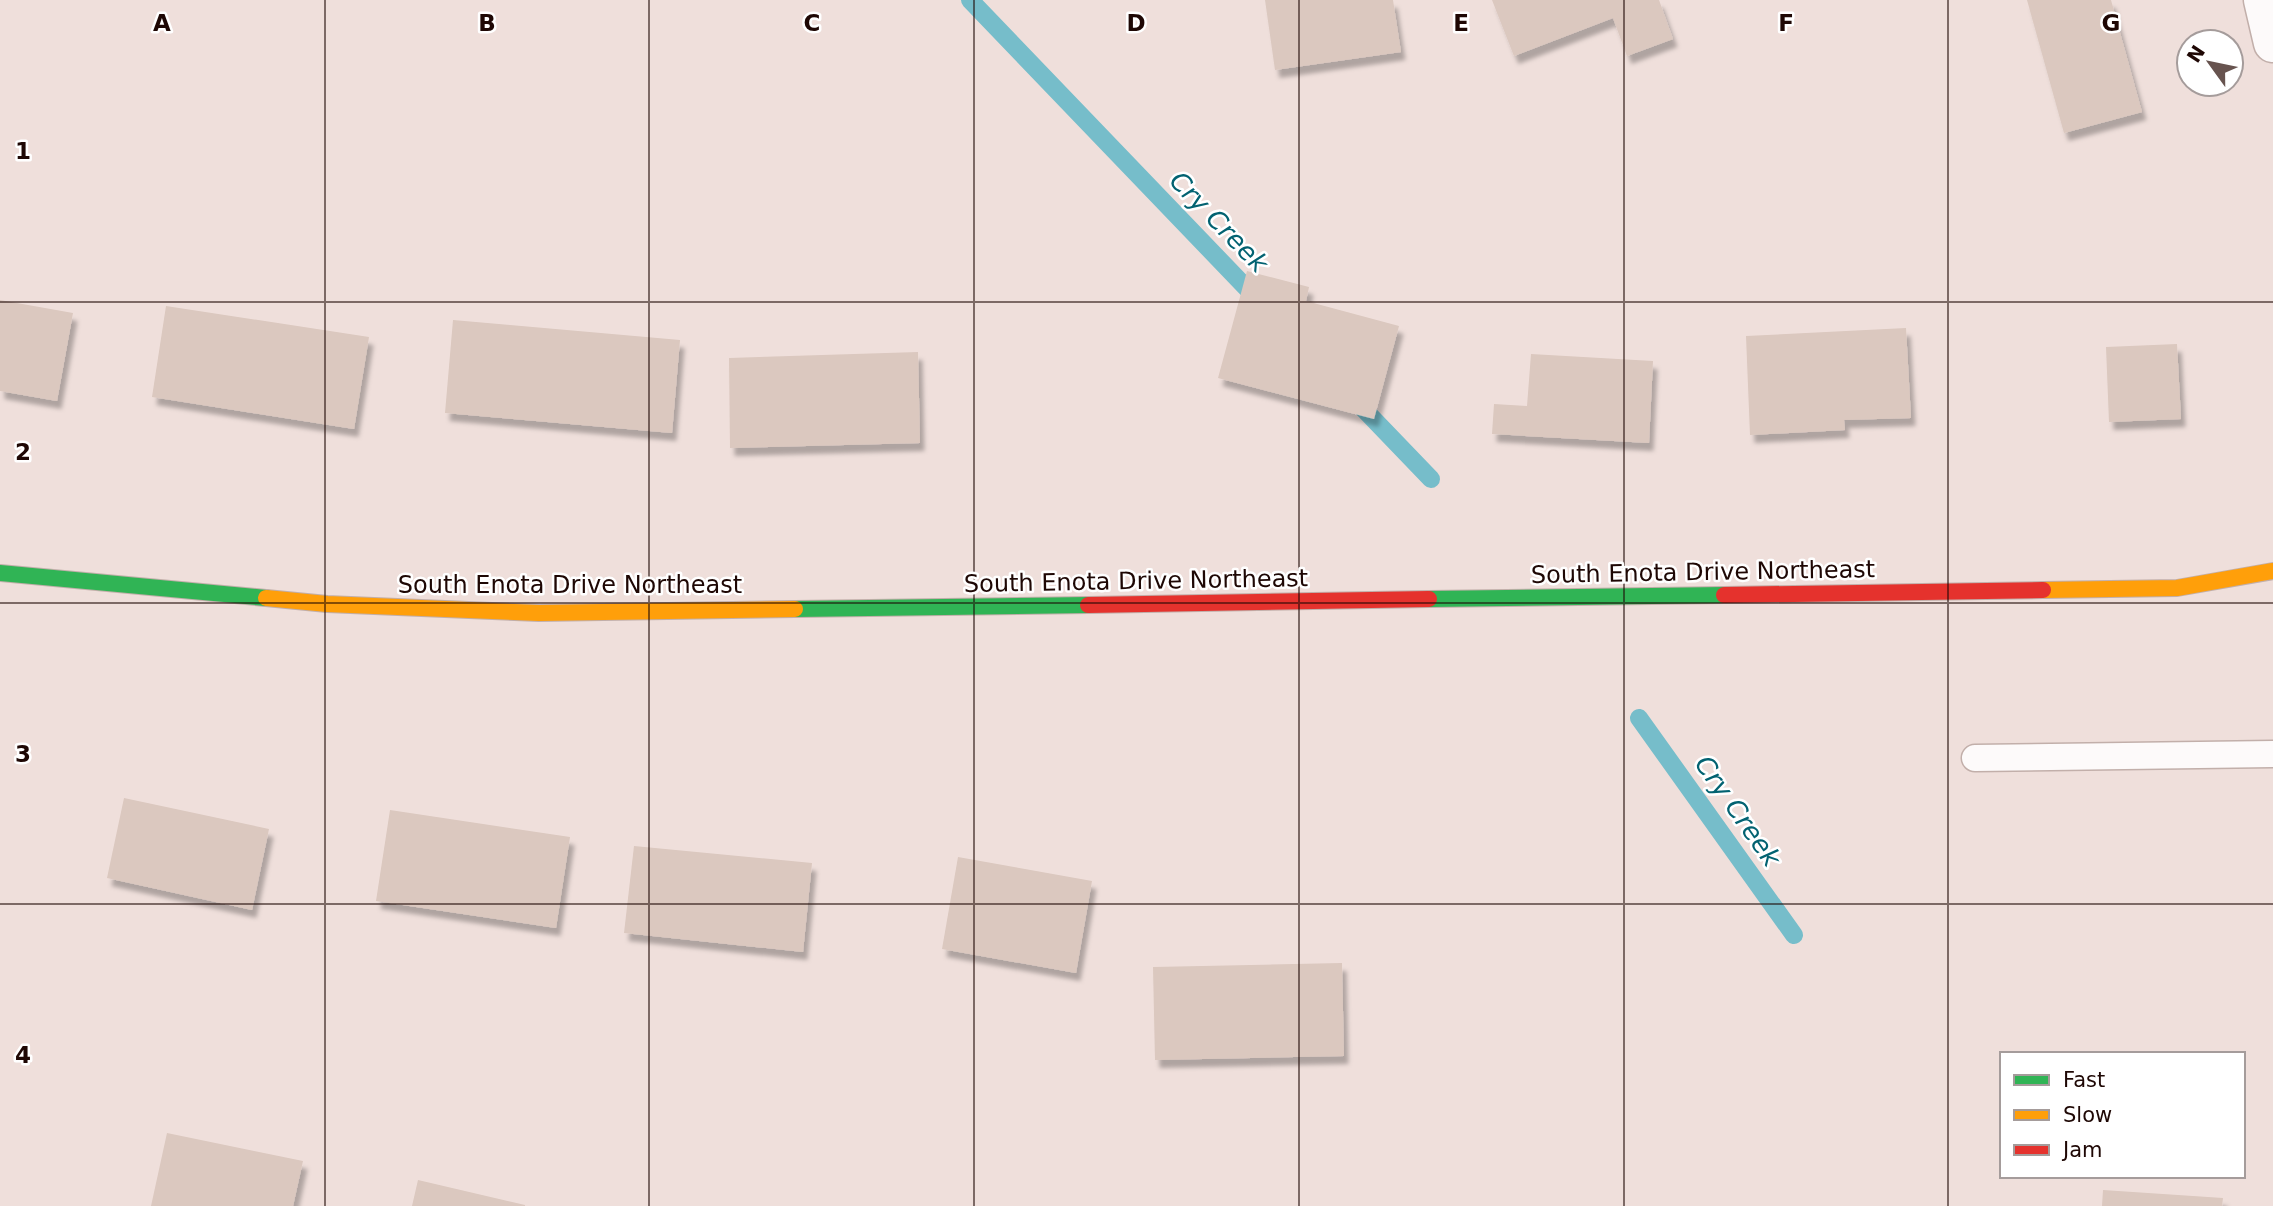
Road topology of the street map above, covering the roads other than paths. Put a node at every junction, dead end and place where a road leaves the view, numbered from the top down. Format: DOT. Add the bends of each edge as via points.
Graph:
graph roads {
  1 [pos="2263,0"];
  2 [pos="2273,43"];
  3 [pos="2273,571"];
  4 [pos="0,573"];
  5 [pos="2273,754"];
  6 [pos="1975,758"];
  1 -- 2 [label="street"];
  3 -- 4 [label="street, South Enota Drive Northeast" via="2177,588 539,613 327,604"];
  5 -- 6 [label="lane"];
}
